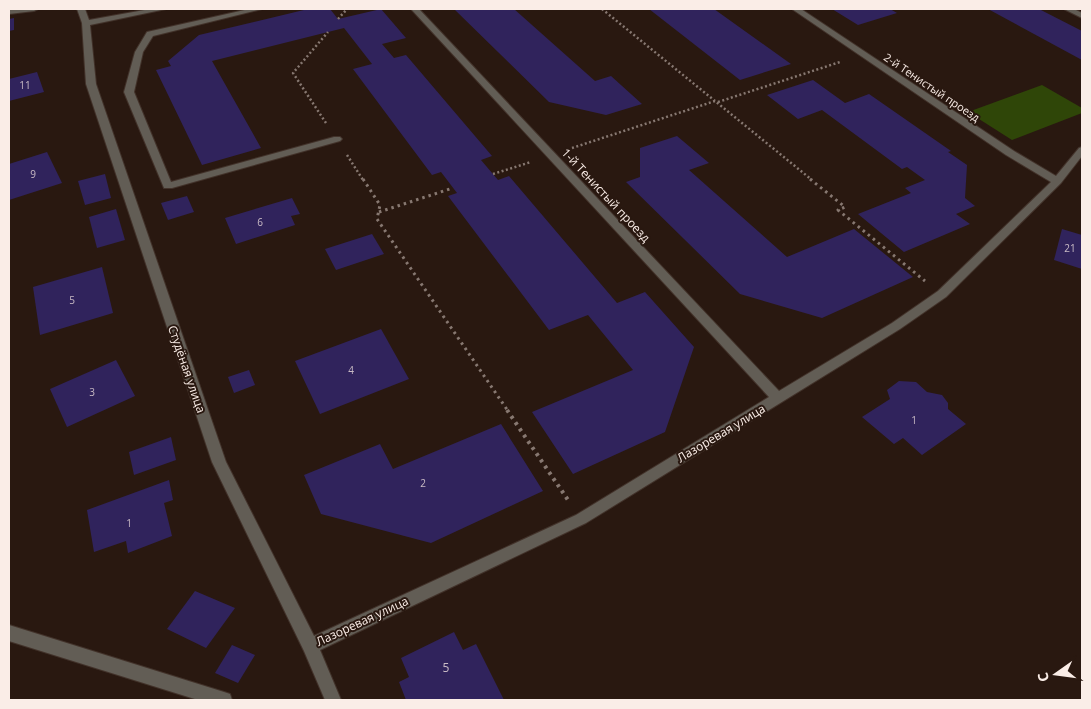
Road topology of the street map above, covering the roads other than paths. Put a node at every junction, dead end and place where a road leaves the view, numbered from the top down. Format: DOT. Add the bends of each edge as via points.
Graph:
graph roads {
  1 [pos="34,9"];
  2 [pos="82,9"];
  3 [pos="162,9"];
  4 [pos="258,9"];
  5 [pos="415,9"];
  6 [pos="796,9"];
  7 [pos="1068,9"];
  8 [pos="9,12"];
  9 [pos="1082,16"];
  10 [pos="86,23"];
  11 [pos="337,139"];
  12 [pos="1082,150"];
  13 [pos="1057,182"];
  14 [pos="778,398"];
  15 [pos="9,633"];
  16 [pos="310,646"];
  17 [pos="224,700"];
  18 [pos="333,700"];
  1 -- 8 [label="street"];
  2 -- 10 [label="street, Студёная улица"];
  3 -- 10 [label="street"];
  4 -- 11 [label="street" via="150,34 139,52 130,92 168,186"];
  5 -- 14 [label="street, 1-й Тенистый проезд"];
  6 -- 13 [label="street, 2-й Тенистый проезд"];
  7 -- 9 [label="street"];
  10 -- 16 [label="street, Студёная улица" via="91,84 219,462"];
  12 -- 13 [label="street, Лазоревая улица"];
  13 -- 14 [label="street, Лазоревая улица" via="942,294"];
  14 -- 16 [label="street, Лазоревая улица" via="581,519"];
  15 -- 17 [label="street"];
  16 -- 18 [label="street, Студёная улица"];
}
